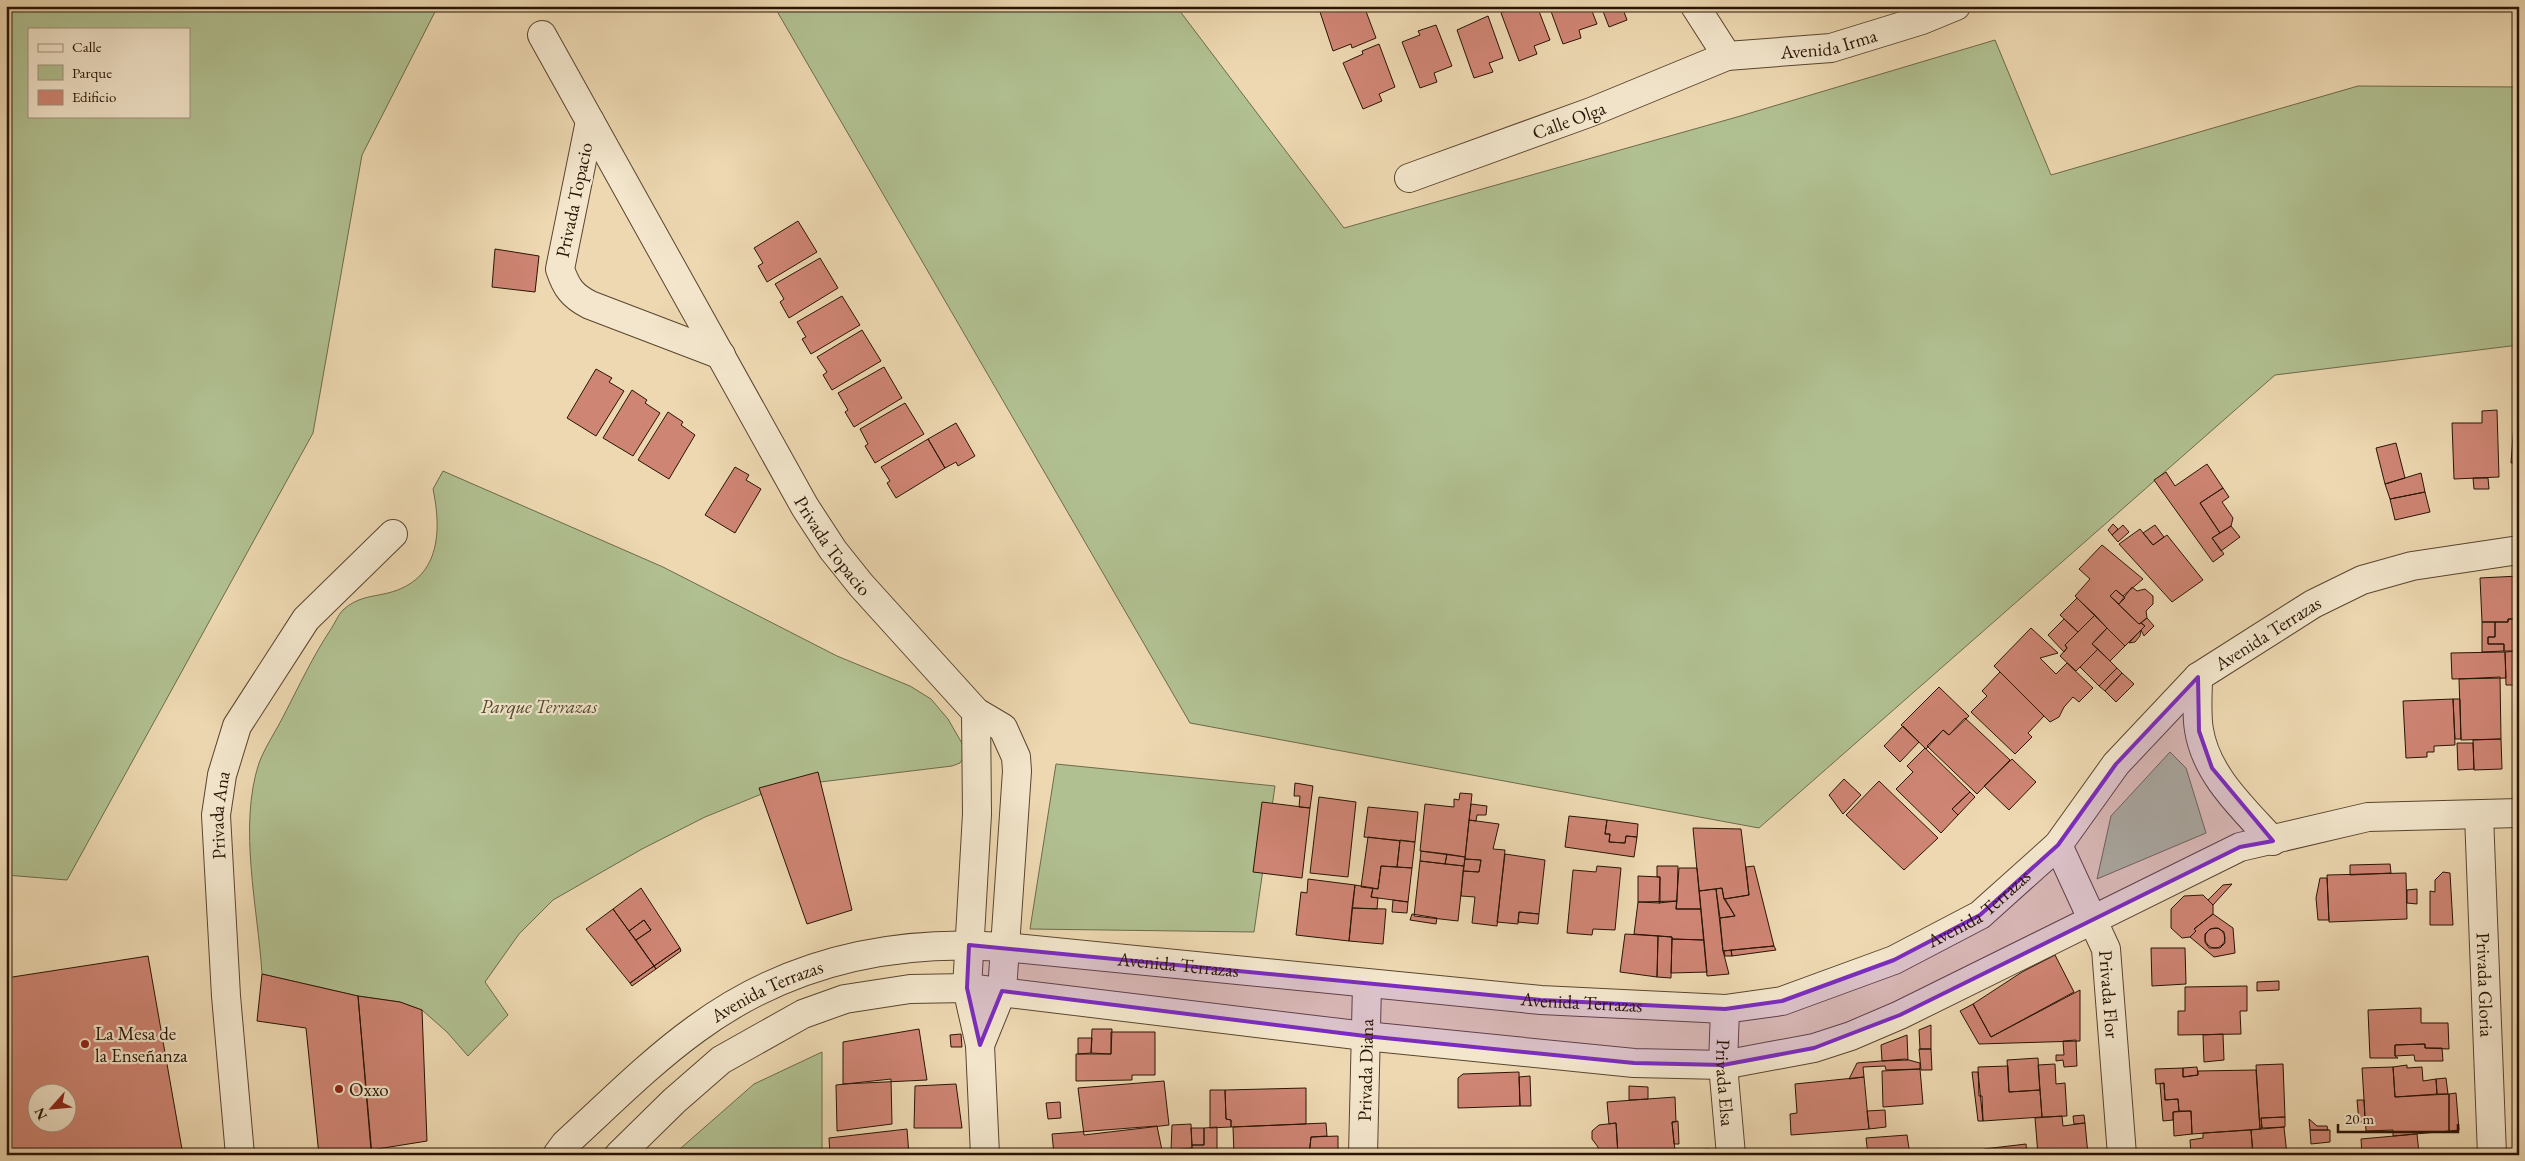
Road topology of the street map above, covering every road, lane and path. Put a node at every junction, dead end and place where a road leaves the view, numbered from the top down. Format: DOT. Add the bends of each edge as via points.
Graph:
graph roads {
  1 [pos="1695,6"];
  2 [pos="1956,6"];
  3 [pos="542,35"];
  4 [pos="1727,56"];
  5 [pos="590,121"];
  6 [pos="1409,178"];
  7 [pos="721,355"];
  8 [pos="393,534"];
  9 [pos="2519,550"];
  10 [pos="2198,677"];
  11 [pos="976,712"];
  12 [pos="2519,813"];
  13 [pos="977,814"];
  14 [pos="2479,815"];
  15 [pos="1014,816"];
  16 [pos="2273,841"];
  17 [pos="2058,845"];
  18 [pos="2092,920"];
  19 [pos="969,945"];
  20 [pos="1004,947"];
  21 [pos="1367,985"];
  22 [pos="967,988"];
  23 [pos="1002,991"];
  24 [pos="1725,1009"];
  25 [pos="1366,1036"];
  26 [pos="980,1045"];
  27 [pos="1724,1065"];
  28 [pos="565,1151"];
  29 [pos="240,1155"];
  30 [pos="619,1155"];
  31 [pos="985,1155"];
  32 [pos="1363,1155"];
  33 [pos="1731,1155"];
  34 [pos="2122,1155"];
  35 [pos="2492,1155"];
  1 -- 4 [label="street"];
  2 -- 4 [label="street, Avenida Irma" via="1831,48"];
  3 -- 5 [label="street, Privada Topacio"];
  4 -- 6 [label="street, Calle Olga" via="1591,112"];
  5 -- 7 [label="street, Privada Topacio"];
  5 -- 7 [label="street, Privada Topacio" via="560,269 565,286 576,298 590,305"];
  7 -- 11 [label="street, Privada Topacio" via="832,550"];
  8 -- 29 [label="street, Privada Ana" via="306,619 237,726 222,775 216,815 226,996"];
  9 -- 10 [label="street, Avenida Terrazas" via="2412,566 2362,580 2313,604"];
  10 -- 16 [label="street" via="2199,731 2212,768 2236,801"];
  10 -- 17 [label="street, Avenida Terrazas" via="2116,764"];
  11 -- 13 [label="street"];
  11 -- 15 [label="street, Privada Topacio" via="1003,728 1011,741 1017,771"];
  12 -- 14 [label="street, Avenida Terrazas"];
  13 -- 15 [label="street"];
  13 -- 19 [label="street"];
  14 -- 16 [label="street, Avenida Terrazas" via="2368,817"];
  14 -- 35 [label="street, Privada Gloria"];
  15 -- 20 [label="street, Privada Topacio"];
  16 -- 18 [label="street, Avenida Terrazas" via="2240,847"];
  17 -- 18 [label="street, Privada Flor"];
  17 -- 24 [label="street, Avenida Terrazas" via="1980,915 1894,960 1782,1001"];
  18 -- 27 [label="street, Avenida Terrazas" via="1900,1015 1850,1036 1814,1048"];
  18 -- 34 [label="street, Privada Flor" via="2106,949"];
  19 -- 20 [label="street, Avenida Terrazas"];
  19 -- 22 [label="street"];
  19 -- 28 [label="street, Avenida Terrazas" via="861,956 824,963 778,981 696,1029 646,1069"];
  20 -- 21 [label="street, Avenida Terrazas"];
  20 -- 23 [label="street, Privada Topacio"];
  21 -- 24 [label="street, Avenida Terrazas" via="1541,1000"];
  21 -- 25 [label="street, Privada Diana"];
  22 -- 23 [label="street, Avenida Terrazas"];
  22 -- 26 [label="street"];
  22 -- 30 [label="street, Avenida Terrazas" via="910,989 845,999 803,1014 721,1060"];
  23 -- 25 [label="street, Avenida Terrazas"];
  23 -- 26 [label="street, Privada Topacio"];
  24 -- 27 [label="street, Privada Elsa"];
  25 -- 27 [label="street, Avenida Terrazas" via="1634,1063"];
  25 -- 32 [label="street, Privada Diana"];
  26 -- 31 [label="street"];
  27 -- 33 [label="street, Privada Elsa"];
}
